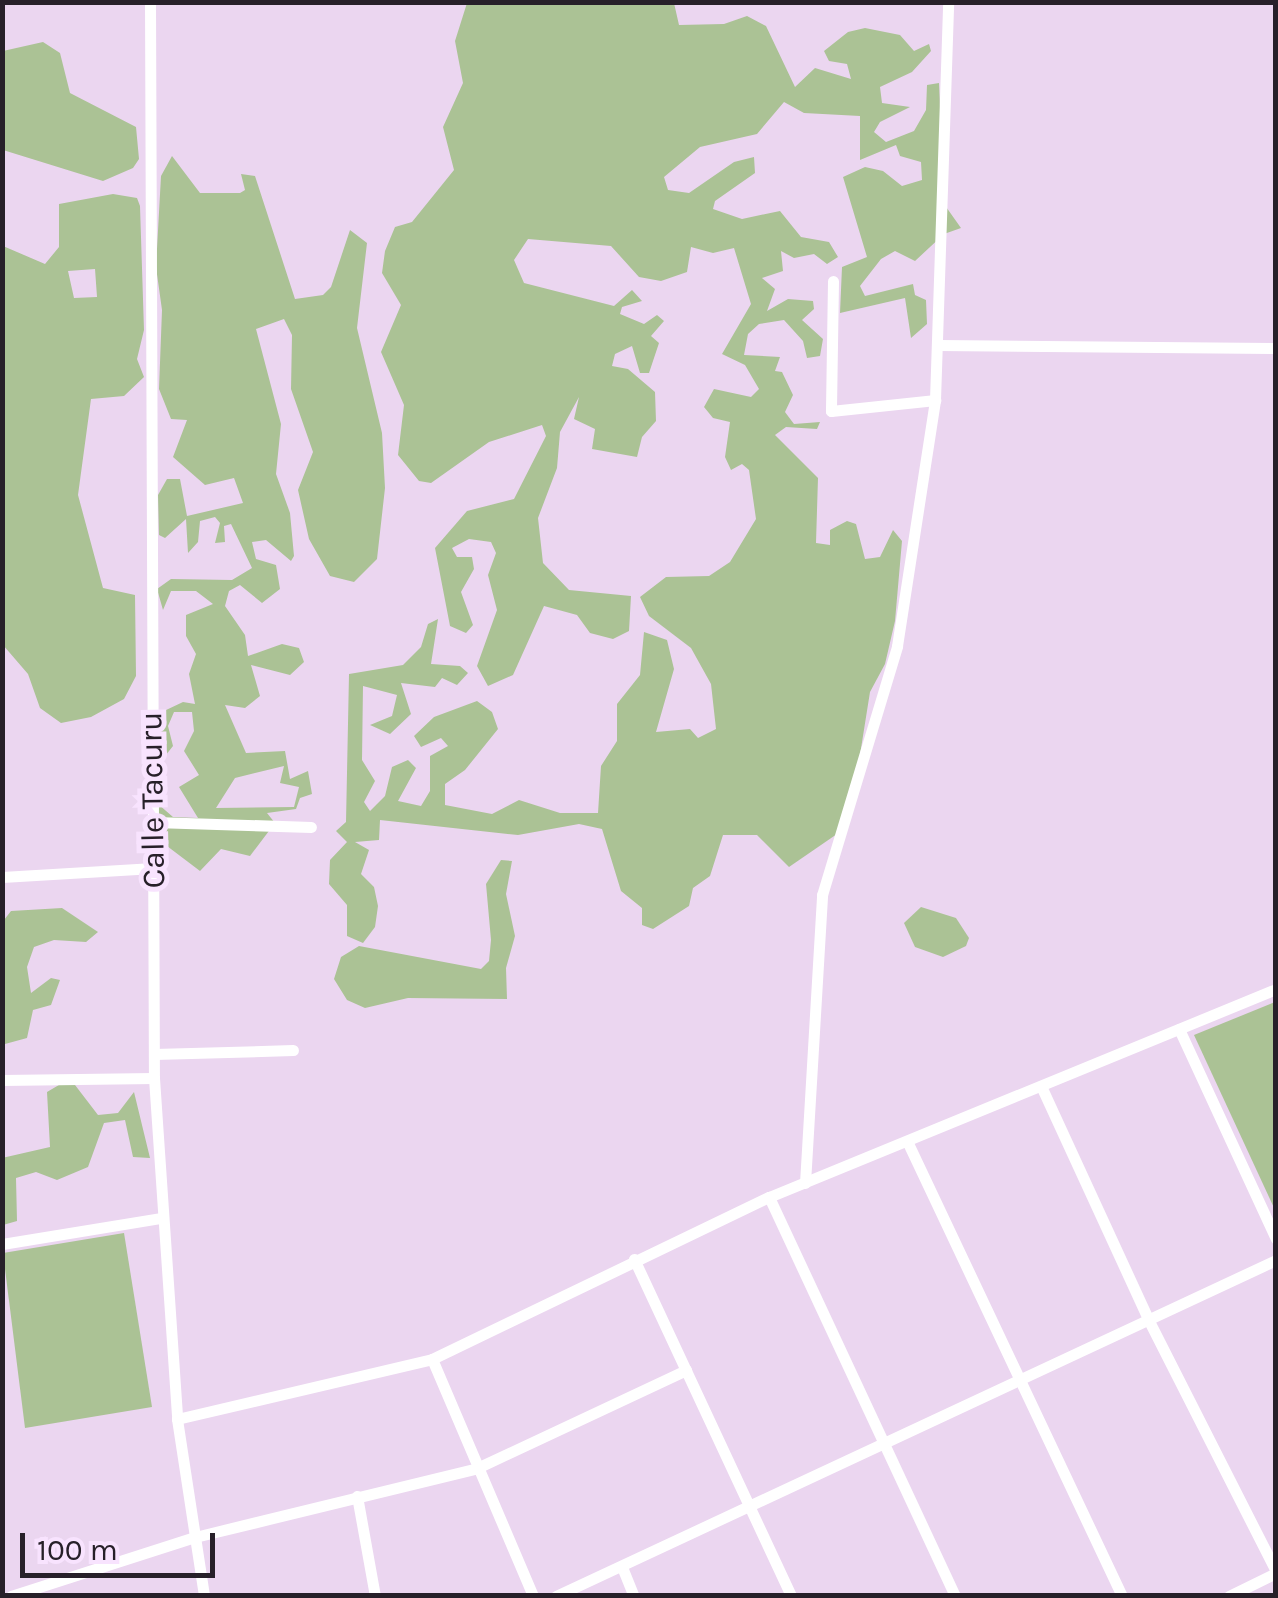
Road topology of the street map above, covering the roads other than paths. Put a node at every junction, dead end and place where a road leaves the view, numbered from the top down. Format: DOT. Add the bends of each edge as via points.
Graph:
graph roads {
  1 [pos="150,2"];
  2 [pos="948,2"];
  3 [pos="833,280"];
  4 [pos="938,345"];
  5 [pos="1276,348"];
  6 [pos="935,400"];
  7 [pos="154,822"];
  8 [pos="311,827"];
  9 [pos="154,868"];
  10 [pos="2,877"];
  11 [pos="1276,989"];
  12 [pos="1178,1029"];
  13 [pos="292,1050"];
  14 [pos="154,1054"];
  15 [pos="154,1078"];
  16 [pos="2,1080"];
  17 [pos="1040,1086"];
  18 [pos="907,1141"];
  19 [pos="805,1183"];
  20 [pos="769,1198"];
  21 [pos="160,1218"];
  22 [pos="1276,1239"];
  23 [pos="2,1244"];
  24 [pos="634,1259"];
  25 [pos="1276,1260"];
  26 [pos="1148,1319"];
  27 [pos="432,1359"];
  28 [pos="686,1370"];
  29 [pos="1017,1379"];
  30 [pos="178,1419"];
  31 [pos="882,1442"];
  32 [pos="478,1468"];
  33 [pos="357,1496"];
  34 [pos="750,1505"];
  35 [pos="195,1536"];
  36 [pos="622,1566"];
  37 [pos="1276,1572"];
  38 [pos="11,1596"];
  39 [pos="204,1596"];
  40 [pos="376,1596"];
  41 [pos="533,1596"];
  42 [pos="556,1596"];
  43 [pos="634,1596"];
  44 [pos="791,1596"];
  45 [pos="955,1596"];
  46 [pos="1122,1596"];
  47 [pos="1229,1596"];
  1 -- 7 [label="street, Calle Tacuru"];
  2 -- 4 [label="street"];
  3 -- 6 [label="street" via="830,411"];
  4 -- 5 [label="street"];
  4 -- 6 [label="street"];
  6 -- 19 [label="street" via="897,646 822,895"];
  7 -- 8 [label="street"];
  7 -- 9 [label="street, Calle Tacuru"];
  9 -- 10 [label="street"];
  9 -- 14 [label="street, Calle Tacuru"];
  11 -- 12 [label="street"];
  12 -- 17 [label="street"];
  12 -- 22 [label="street"];
  13 -- 14 [label="street"];
  14 -- 15 [label="street, Calle Tacuru"];
  15 -- 16 [label="street"];
  15 -- 21 [label="street, Calle Tacuru"];
  17 -- 18 [label="street"];
  17 -- 26 [label="street"];
  18 -- 19 [label="street"];
  18 -- 29 [label="street"];
  19 -- 20 [label="street"];
  20 -- 24 [label="street"];
  20 -- 31 [label="street"];
  21 -- 23 [label="street"];
  21 -- 30 [label="street, Calle Tacuru"];
  24 -- 27 [label="street"];
  24 -- 28 [label="street"];
  25 -- 26 [label="street"];
  26 -- 29 [label="street"];
  26 -- 37 [label="street"];
  27 -- 30 [label="street"];
  27 -- 32 [label="street"];
  28 -- 32 [label="street"];
  28 -- 34 [label="street"];
  29 -- 31 [label="street"];
  29 -- 46 [label="street"];
  30 -- 35 [label="street, Calle Tacuru"];
  31 -- 34 [label="street"];
  31 -- 45 [label="street"];
  32 -- 33 [label="street"];
  32 -- 41 [label="street"];
  33 -- 35 [label="street"];
  33 -- 40 [label="street"];
  34 -- 36 [label="street"];
  34 -- 44 [label="street"];
  35 -- 38 [label="street"];
  35 -- 39 [label="street, Calle Tacuru"];
  36 -- 42 [label="street"];
  36 -- 43 [label="street"];
  37 -- 47 [label="street"];
}
